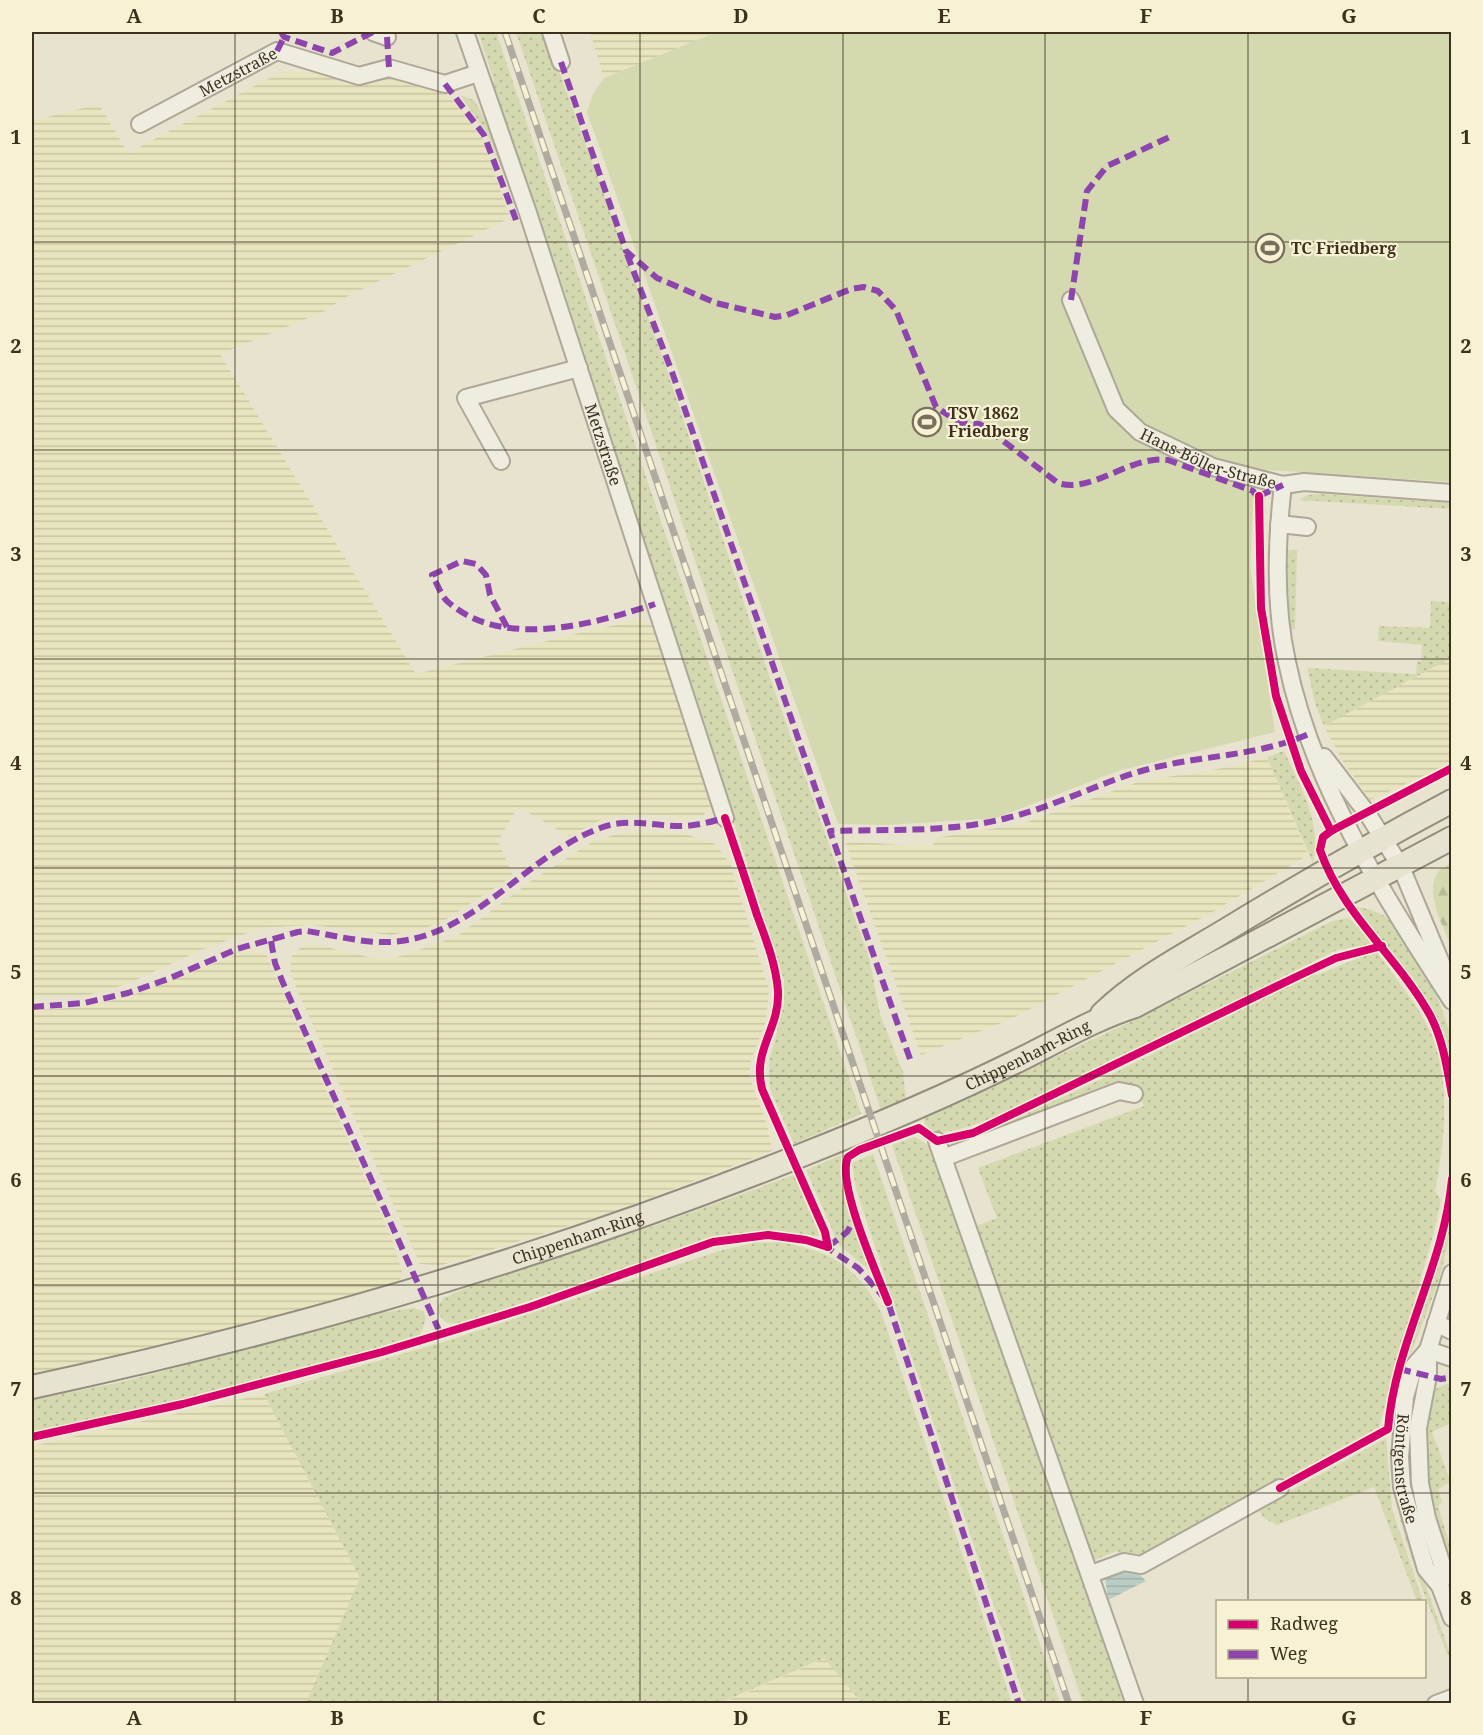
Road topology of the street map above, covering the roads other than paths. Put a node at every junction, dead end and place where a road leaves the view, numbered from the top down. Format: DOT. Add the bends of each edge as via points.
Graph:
graph roads {
  1 [pos="465,32"];
  2 [pos="551,32"];
  3 [pos="561,62"];
  4 [pos="478,73"];
  5 [pos="140,124"];
  6 [pos="1071,300"];
  7 [pos="579,368"];
  8 [pos="501,461"];
  9 [pos="1283,485"];
  10 [pos="1452,493"];
  11 [pos="1278,524"];
  12 [pos="1307,527"];
  13 [pos="1309,734"];
  14 [pos="1452,801"];
  15 [pos="725,818"];
  16 [pos="1383,838"];
  17 [pos="1452,838"];
  18 [pos="1362,850"];
  19 [pos="1401,867"];
  20 [pos="1378,879"];
  21 [pos="1452,989"];
  22 [pos="1452,1001"];
  23 [pos="1099,1018"];
  24 [pos="1134,1094"];
  25 [pos="937,1141"];
  26 [pos="943,1158"];
  27 [pos="1452,1273"];
  28 [pos="1436,1323"];
  29 [pos="1452,1331"];
  30 [pos="1428,1350"];
  31 [pos="1452,1358"];
  32 [pos="32,1387"];
  33 [pos="1280,1488"];
  34 [pos="1090,1574"];
  35 [pos="1452,1618"];
  36 [pos="1452,1698"];
  37 [pos="1135,1704"];
  38 [pos="1436,1704"];
  1 -- 4 [label="street, Metzstraße"];
  2 -- 3 [label="street"];
  4 -- 5 [label="street, Metzstraße" via="445,84 389,68 358,76 277,51"];
  4 -- 7 [label="street, Metzstraße"];
  6 -- 9 [label="street, Hans-Böller-Straße" via="1116,409 1140,432 1213,466"];
  7 -- 8 [label="street" via="466,398"];
  7 -- 15 [label="street, Metzstraße"];
  9 -- 10 [label="street" via="1304,482"];
  9 -- 11 [label="street, Hans-Böller-Straße"];
  11 -- 12 [label="street"];
  11 -- 13 [label="street, Hans-Böller-Straße" via="1277,573 1284,647 1293,690"];
  13 -- 16 [label="street, Hans-Böller-Straße"];
  13 -- 18 [label="street, Hans-Böller-Straße" via="1316,759"];
  14 -- 16 [label="main road, Chippenham-Ring"];
  16 -- 18 [label="main road, Chippenham-Ring"];
  16 -- 19 [label="street, Hans-Böller-Straße"];
  17 -- 19 [label="main road, Chippenham-Ring"];
  18 -- 20 [label="street, Hans-Böller-Straße"];
  18 -- 23 [label="main road, Chippenham-Ring" via="1125,992"];
  19 -- 20 [label="main road, Chippenham-Ring"];
  19 -- 21 [label="street"];
  20 -- 22 [label="street"];
  20 -- 23 [label="main road, Chippenham-Ring" via="1200,974 1135,1006"];
  23 -- 32 [label="main road, Chippenham-Ring" via="915,1108 801,1156 616,1224 358,1306 159,1359"];
  24 -- 26 [label="street" via="1119,1091"];
  25 -- 26 [label="street"];
  26 -- 34 [label="street"];
  27 -- 28 [label="street, Röntgenstraße"];
  28 -- 29 [label="street"];
  28 -- 30 [label="street, Röntgenstraße"];
  30 -- 31 [label="street"];
  30 -- 35 [label="street, Röntgenstraße" via="1414,1366 1409,1381 1400,1457 1409,1516 1426,1569 1440,1586"];
  33 -- 34 [label="street" via="1141,1565 1124,1562"];
  34 -- 37 [label="street"];
  36 -- 38 [label="street"];
}
